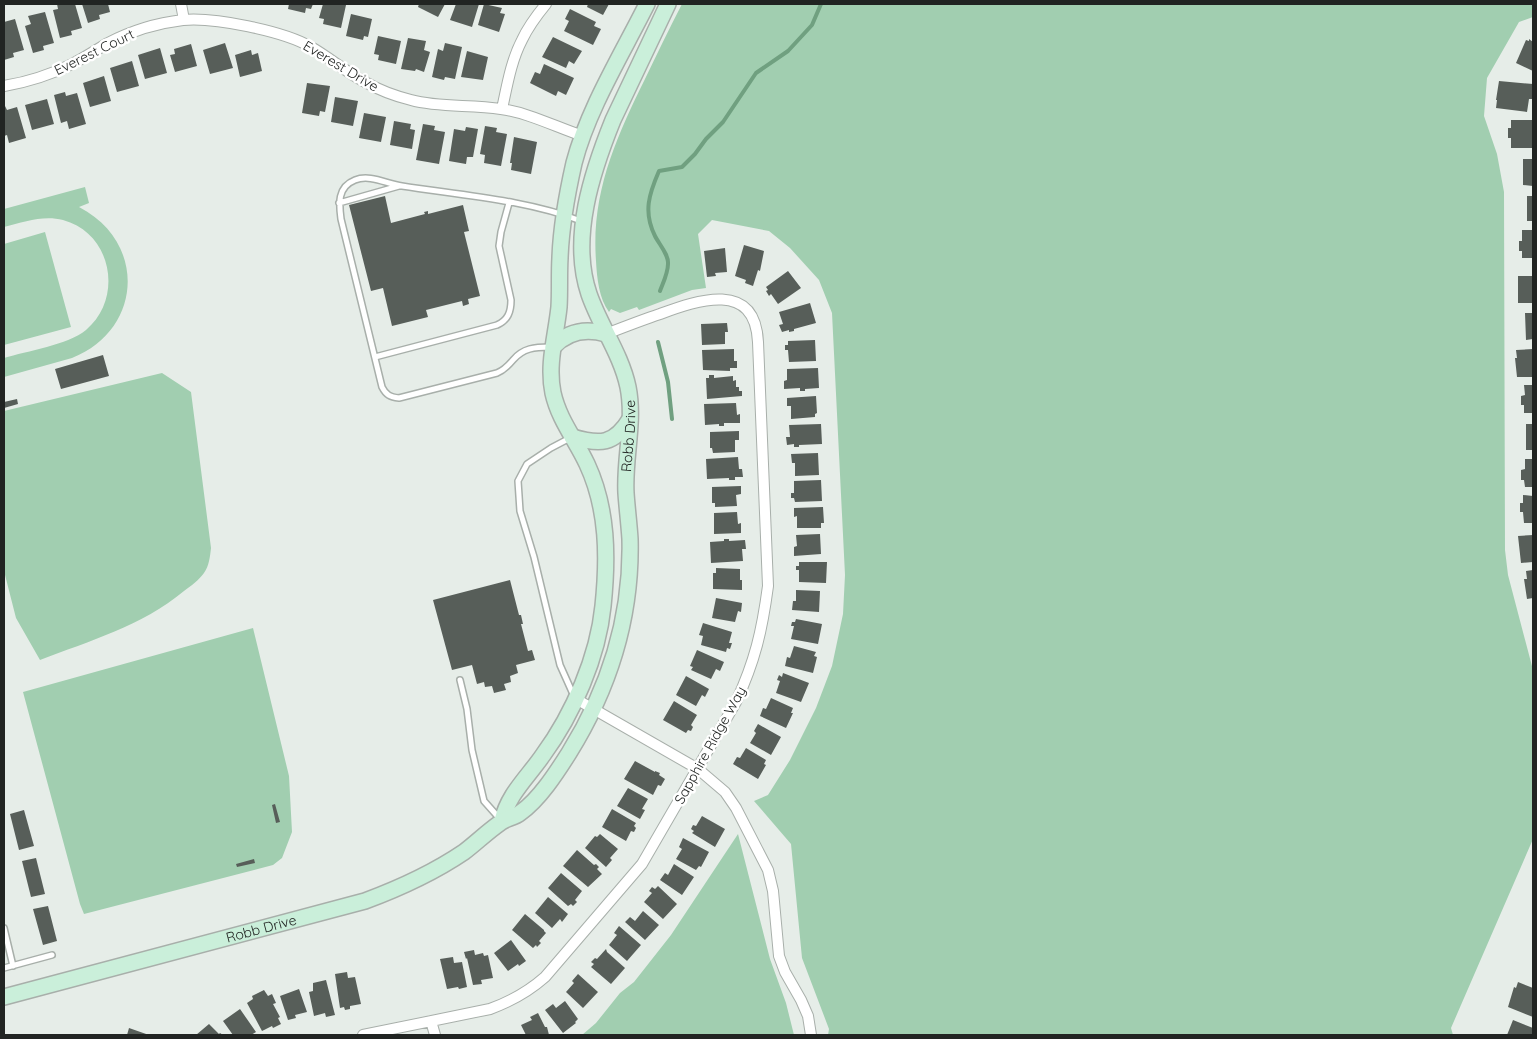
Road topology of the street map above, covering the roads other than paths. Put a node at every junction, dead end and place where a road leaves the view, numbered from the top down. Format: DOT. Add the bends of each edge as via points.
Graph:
graph roads {
  1 [pos="181,4"];
  2 [pos="546,4"];
  3 [pos="647,4"];
  4 [pos="668,4"];
  5 [pos="184,20"];
  6 [pos="4,86"];
  7 [pos="502,109"];
  8 [pos="583,136"];
  9 [pos="399,186"];
  10 [pos="339,203"];
  11 [pos="510,203"];
  12 [pos="565,215"];
  13 [pos="584,223"];
  14 [pos="606,334"];
  15 [pos="553,347"];
  16 [pos="375,357"];
  17 [pos="630,418"];
  18 [pos="572,437"];
  19 [pos="460,680"];
  20 [pos="576,700"];
  21 [pos="594,709"];
  22 [pos="698,769"];
  23 [pos="502,821"];
  24 [pos="4,928"];
  25 [pos="52,955"];
  26 [pos="13,966"];
  27 [pos="4,968"];
  28 [pos="4,997"];
  29 [pos="432,1021"];
  30 [pos="363,1035"];
  31 [pos="435,1035"];
  32 [pos="812,1035"];
  1 -- 5 [label="street"];
  2 -- 7 [label="street" via="532,22 513,61"];
  3 -- 8 [label="street"];
  4 -- 13 [label="street, Robb Drive" via="603,144 592,179"];
  5 -- 6 [label="street, Everest Court" via="132,32 46,76"];
  5 -- 7 [label="street, Everest Drive" via="229,23 297,40 365,82 412,101"];
  7 -- 8 [label="street, Everest Drive"];
  8 -- 12 [label="street"];
  9 -- 10 [label="lane"];
  9 -- 10 [label="lane" via="371,178 356,179 343,189"];
  9 -- 11 [label="lane"];
  10 -- 16 [label="lane"];
  11 -- 12 [label="lane"];
  11 -- 16 [label="lane" via="500,246 511,300 506,319 496,325"];
  12 -- 13 [label="lane"];
  12 -- 15 [label="street"];
  13 -- 14 [label="street, Robb Drive" via="583,267 589,293"];
  14 -- 15 [label="street" via="592,330 573,333"];
  14 -- 17 [label="street, Robb Drive" via="625,376"];
  14 -- 22 [label="street, Sapphire Ridge Way" via="692,302 717,299 737,302 747,310 758,333 768,558 764,616 749,674"];
  15 -- 16 [label="lane" via="523,350 497,373 399,398 384,393"];
  15 -- 18 [label="street" via="550,368 553,395 558,413"];
  17 -- 18 [label="street" via="616,437 606,441 598,443"];
  17 -- 21 [label="street, Robb Drive" via="626,475 630,540 628,581 620,636"];
  18 -- 20 [label="street" via="587,464 601,504 606,557 599,634"];
  18 -- 20 [label="lane" via="527,464 518,481 520,510 560,665"];
  19 -- 23 [label="lane" via="484,801"];
  20 -- 21 [label="street"];
  20 -- 23 [label="street" via="543,756 508,801"];
  21 -- 22 [label="street"];
  21 -- 23 [label="street, Robb Drive" via="563,763 537,797 519,814"];
  22 -- 29 [label="street, Sapphire Ridge Way" via="642,864 545,977 511,1002"];
  22 -- 32 [label="street" via="725,792 768,870 779,956 808,1016"];
  23 -- 28 [label="street, Robb Drive" via="464,851 430,872 365,901"];
  24 -- 26 [label="lane"];
  25 -- 26 [label="lane"];
  26 -- 27 [label="lane"];
  29 -- 30 [label="street, Sapphire Ridge Way"];
  29 -- 31 [label="street"];
}
